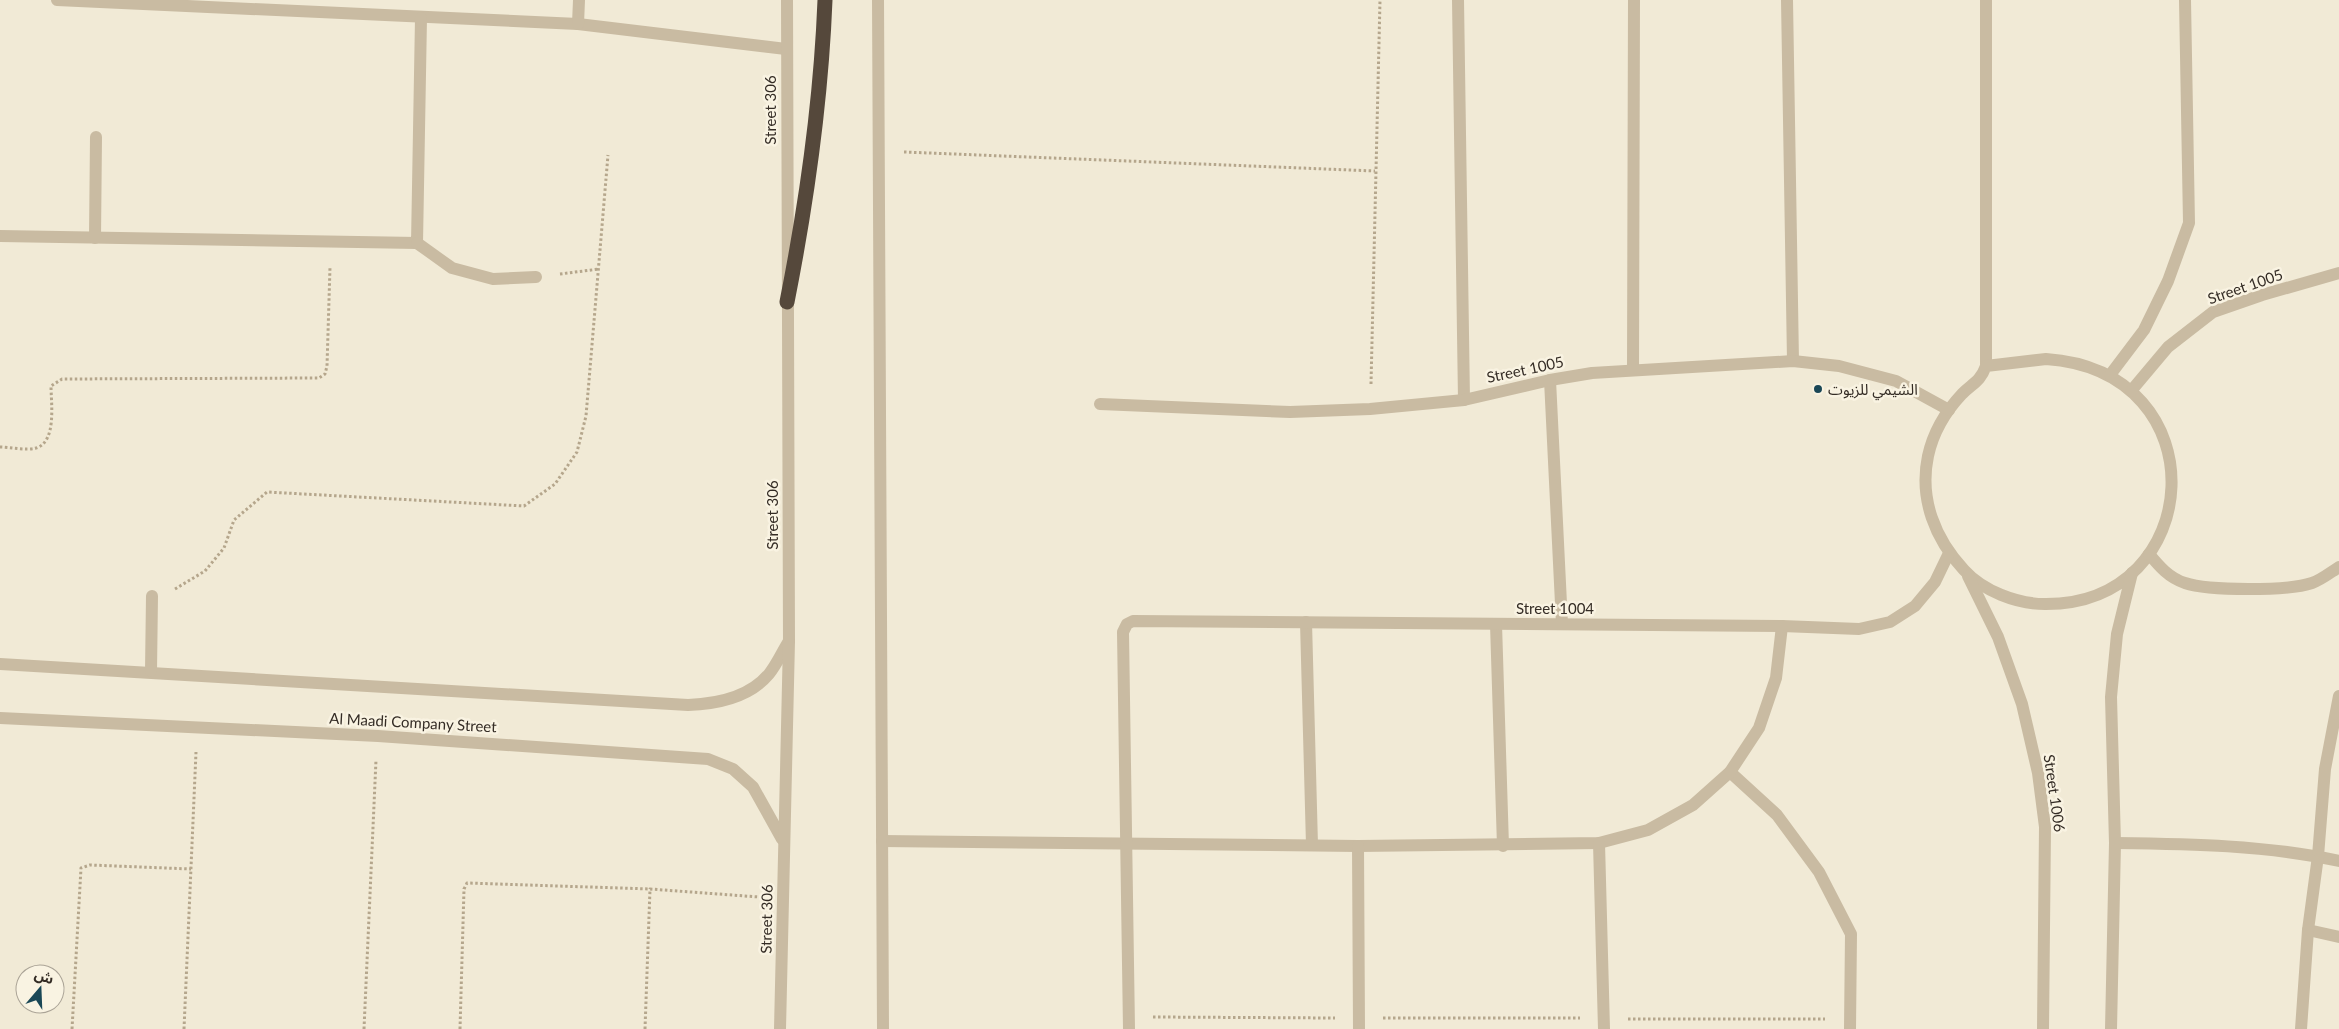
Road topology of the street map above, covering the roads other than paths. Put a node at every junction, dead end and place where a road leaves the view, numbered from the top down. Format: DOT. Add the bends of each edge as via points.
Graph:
graph roads {
  1 [pos="57,0"];
  2 [pos="578,0"];
  3 [pos="787,0"];
  4 [pos="825,0"];
  5 [pos="878,0"];
  6 [pos="1458,0"];
  7 [pos="1634,0"];
  8 [pos="1787,0"];
  9 [pos="1986,0"];
  10 [pos="2185,0"];
  11 [pos="148,2"];
  12 [pos="421,18"];
  13 [pos="578,24"];
  14 [pos="786,48"];
  15 [pos="96,137"];
  16 [pos="0,236"];
  17 [pos="95,238"];
  18 [pos="417,243"];
  19 [pos="2339,273"];
  20 [pos="536,277"];
  21 [pos="787,302"];
  22 [pos="1793,361"];
  23 [pos="1986,366"];
  24 [pos="1633,370"];
  25 [pos="2110,375"];
  26 [pos="1550,380"];
  27 [pos="2131,390"];
  28 [pos="1464,400"];
  29 [pos="1100,404"];
  30 [pos="1949,410"];
  31 [pos="1948,553"];
  32 [pos="2149,554"];
  33 [pos="2339,567"];
  34 [pos="1967,573"];
  35 [pos="2132,573"];
  36 [pos="152,596"];
  37 [pos="1306,622"];
  38 [pos="1496,624"];
  39 [pos="1562,624"];
  40 [pos="1782,626"];
  41 [pos="789,641"];
  42 [pos="0,664"];
  43 [pos="151,672"];
  44 [pos="2339,696"];
  45 [pos="0,718"];
  46 [pos="1730,772"];
  47 [pos="783,840"];
  48 [pos="882,841"];
  49 [pos="1600,843"];
  50 [pos="2115,843"];
  51 [pos="1126,845"];
  52 [pos="1312,845"];
  53 [pos="1358,846"];
  54 [pos="1503,846"];
  55 [pos="2318,856"];
  56 [pos="2339,861"];
  57 [pos="2308,930"];
  58 [pos="2339,937"];
  59 [pos="1129,1023"];
  60 [pos="1359,1023"];
  61 [pos="1604,1024"];
  62 [pos="1850,1024"];
  63 [pos="780,1029"];
  64 [pos="883,1029"];
  65 [pos="2043,1029"];
  66 [pos="2111,1029"];
  67 [pos="2301,1029"];
  1 -- 11 [label="street"];
  2 -- 13 [label="street"];
  3 -- 14 [label="street, Street 306"];
  4 -- 21 [label="highway" via="823,66 816,125"];
  5 -- 48 [label="street"];
  6 -- 28 [label="street"];
  7 -- 24 [label="street"];
  8 -- 22 [label="street"];
  9 -- 23 [label="street"];
  10 -- 25 [label="street" via="2189,224 2168,281 2144,330"];
  11 -- 12 [label="street"];
  12 -- 13 [label="street"];
  12 -- 18 [label="street"];
  13 -- 14 [label="street"];
  14 -- 21 [label="street, Street 306"];
  15 -- 17 [label="street"];
  16 -- 17 [label="street"];
  17 -- 18 [label="street"];
  18 -- 20 [label="street" via="452,268 494,279"];
  19 -- 27 [label="street, Street 1005" via="2213,312 2168,347"];
  21 -- 41 [label="street, Street 306"];
  22 -- 24 [label="street, Street 1005"];
  22 -- 30 [label="street, Street 1005" via="1839,366 1896,382"];
  23 -- 25 [label="street" via="2046,359 2090,366"];
  23 -- 30 [label="street" via="1982,378"];
  24 -- 26 [label="street, Street 1005"];
  25 -- 27 [label="street"];
  26 -- 28 [label="street, Street 1005"];
  26 -- 39 [label="street"];
  27 -- 32 [label="street" via="2149,410 2162,432 2170,456 2170,508 2162,532"];
  28 -- 29 [label="street, Street 1005" via="1370,409 1290,412"];
  30 -- 31 [label="street" via="1936,432 1928,456 1925,482 1928,507"];
  31 -- 34 [label="street"];
  31 -- 40 [label="street, Street 1004" via="1935,582 1915,606 1890,622 1859,630"];
  32 -- 33 [label="street" via="2164,572 2184,583 2207,587 2280,588 2312,583"];
  32 -- 35 [label="street"];
  34 -- 35 [label="street" via="1988,589 2011,599 2037,604 2088,599 2111,589"];
  34 -- 65 [label="street, Street 1006" via="1998,637 2022,704 2038,773 2045,827"];
  35 -- 50 [label="street" via="2117,634 2111,697"];
  36 -- 43 [label="street"];
  37 -- 38 [label="street, Street 1004"];
  37 -- 51 [label="street, Street 1004" via="1133,621 1127,624 1123,632"];
  37 -- 52 [label="street"];
  38 -- 39 [label="street, Street 1004"];
  38 -- 54 [label="street"];
  39 -- 40 [label="street, Street 1004"];
  40 -- 46 [label="street" via="1776,678 1759,728"];
  41 -- 43 [label="street" via="768,674 743,694 713,704"];
  41 -- 47 [label="street, Street 306"];
  42 -- 43 [label="street"];
  44 -- 55 [label="street" via="2325,769"];
  45 -- 47 [label="street, Al Maadi Company Street" via="378,736 708,759 733,770 753,787"];
  46 -- 49 [label="street" via="1692,805 1648,830"];
  46 -- 62 [label="street" via="1777,816 1819,872 1851,934"];
  47 -- 63 [label="street, Street 306"];
  48 -- 51 [label="street"];
  48 -- 64 [label="street"];
  49 -- 54 [label="street"];
  49 -- 61 [label="street"];
  50 -- 55 [label="street" via="2210,845"];
  50 -- 66 [label="street"];
  51 -- 52 [label="street"];
  51 -- 59 [label="street"];
  52 -- 53 [label="street"];
  53 -- 54 [label="street"];
  53 -- 60 [label="street"];
  55 -- 56 [label="street"];
  55 -- 57 [label="street"];
  57 -- 58 [label="street"];
  57 -- 67 [label="street"];
}
